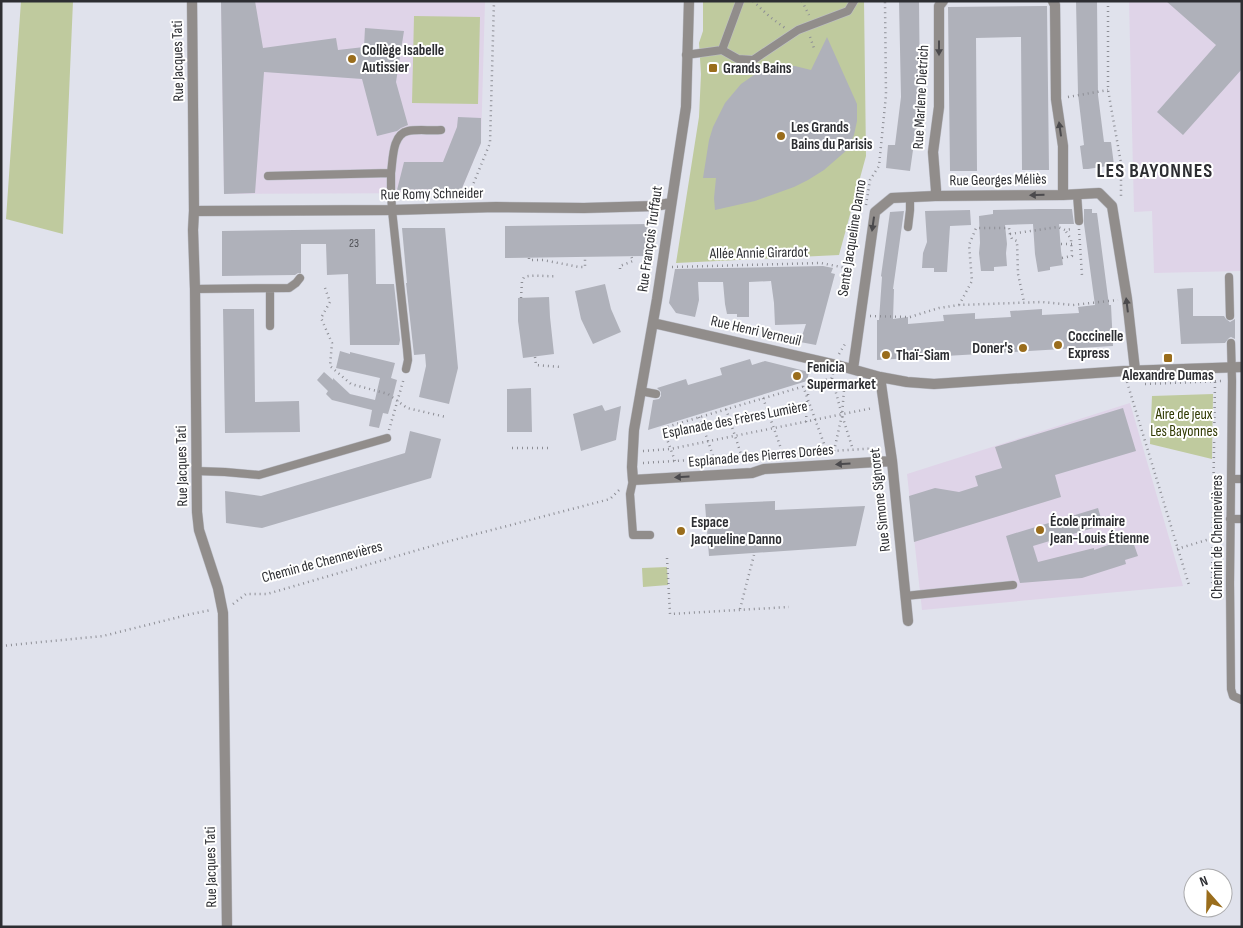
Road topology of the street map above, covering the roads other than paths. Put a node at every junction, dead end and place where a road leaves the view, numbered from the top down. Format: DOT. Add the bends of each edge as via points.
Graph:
graph roads {
  1 [pos="192,1"];
  2 [pos="689,1"];
  3 [pos="740,1"];
  4 [pos="854,1"];
  5 [pos="943,1"];
  6 [pos="1052,1"];
  7 [pos="722,50"];
  8 [pos="686,55"];
  9 [pos="441,130"];
  10 [pos="391,173"];
  11 [pos="268,176"];
  12 [pos="1076,194"];
  13 [pos="1063,195"];
  14 [pos="935,196"];
  15 [pos="910,197"];
  16 [pos="671,203"];
  17 [pos="392,210"];
  18 [pos="194,211"];
  19 [pos="1079,221"];
  20 [pos="908,227"];
  21 [pos="1229,277"];
  22 [pos="300,278"];
  23 [pos="195,289"];
  24 [pos="270,289"];
  25 [pos="1230,316"];
  26 [pos="653,323"];
  27 [pos="270,326"];
  28 [pos="1231,343"];
  29 [pos="853,368"];
  30 [pos="1237,368"];
  31 [pos="406,369"];
  32 [pos="1135,370"];
  33 [pos="880,377"];
  34 [pos="640,391"];
  35 [pos="656,394"];
  36 [pos="387,438"];
  37 [pos="892,461"];
  38 [pos="196,471"];
  39 [pos="1231,479"];
  40 [pos="1242,479"];
  41 [pos="633,480"];
  42 [pos="1242,518"];
  43 [pos="1230,519"];
  44 [pos="650,535"];
  45 [pos="1013,585"];
  46 [pos="905,596"];
  47 [pos="908,620"];
  48 [pos="1242,700"];
  49 [pos="227,927"];
  1 -- 18 [label="street, Rue Jacques Tati"];
  2 -- 8 [label="street, Rue François Truffaut"];
  3 -- 7 [label="lane"];
  4 -- 7 [label="lane" via="848,11 798,30 753,60 738,59"];
  5 -- 14 [label="street, Rue Marlene Dietrich, one-way" via="939,6 939,107 933,152"];
  13 -- 6 [label="street, one-way" via="1063,146 1056,99 1055,5"];
  7 -- 8 [label="lane"];
  8 -- 16 [label="street, Rue François Truffaut" via="686,107"];
  9 -- 10 [label="lane" via="407,131 401,135 395,144"];
  10 -- 11 [label="lane"];
  10 -- 17 [label="lane"];
  12 -- 13 [label="street, Rue Georges Méliès"];
  12 -- 19 [label="lane"];
  32 -- 12 [label="street, Rue Georges Méliès, one-way" via="1112,206 1099,193"];
  13 -- 14 [label="street, Rue Georges Méliès, one-way"];
  14 -- 15 [label="street, Rue Georges Méliès"];
  15 -- 20 [label="lane"];
  15 -- 29 [label="street, Rue Georges Méliès, one-way" via="892,198 875,212"];
  16 -- 17 [label="street, Rue Romy Schneider" via="655,206"];
  16 -- 26 [label="street, Rue François Truffaut"];
  17 -- 18 [label="street, Rue Romy Schneider"];
  17 -- 31 [label="lane" via="408,360"];
  18 -- 23 [label="street, Rue Jacques Tati"];
  21 -- 25 [label="lane"];
  22 -- 24 [label="lane" via="289,288"];
  23 -- 24 [label="lane"];
  23 -- 38 [label="street, Rue Jacques Tati"];
  24 -- 27 [label="lane"];
  26 -- 29 [label="street, Rue Henri Verneuil"];
  26 -- 34 [label="street, Rue François Truffaut"];
  28 -- 30 [label="lane, Chemin de Chennevières"];
  29 -- 33 [label="street"];
  30 -- 32 [label="street"];
  30 -- 39 [label="lane, Chemin de Chennevières" via="1232,381"];
  32 -- 33 [label="street" via="934,384"];
  33 -- 37 [label="street, Rue Simone Signoret"];
  34 -- 35 [label="lane"];
  34 -- 41 [label="street, Rue François Truffaut" via="634,430"];
  36 -- 38 [label="lane" via="259,475"];
  37 -- 41 [label="street, Esplanade des Pierres Dorées, one-way"];
  37 -- 46 [label="street, Rue Simone Signoret"];
  38 -- 49 [label="street, Rue Jacques Tati" via="199,530 223,608"];
  39 -- 40 [label="lane"];
  39 -- 43 [label="lane, Chemin de Chennevières"];
  41 -- 44 [label="lane" via="630,494 633,535"];
  42 -- 43 [label="lane"];
  43 -- 48 [label="lane, Chemin de Chennevières" via="1231,689 1233,696"];
  45 -- 46 [label="lane"];
  46 -- 47 [label="street, Rue Simone Signoret"];
}
